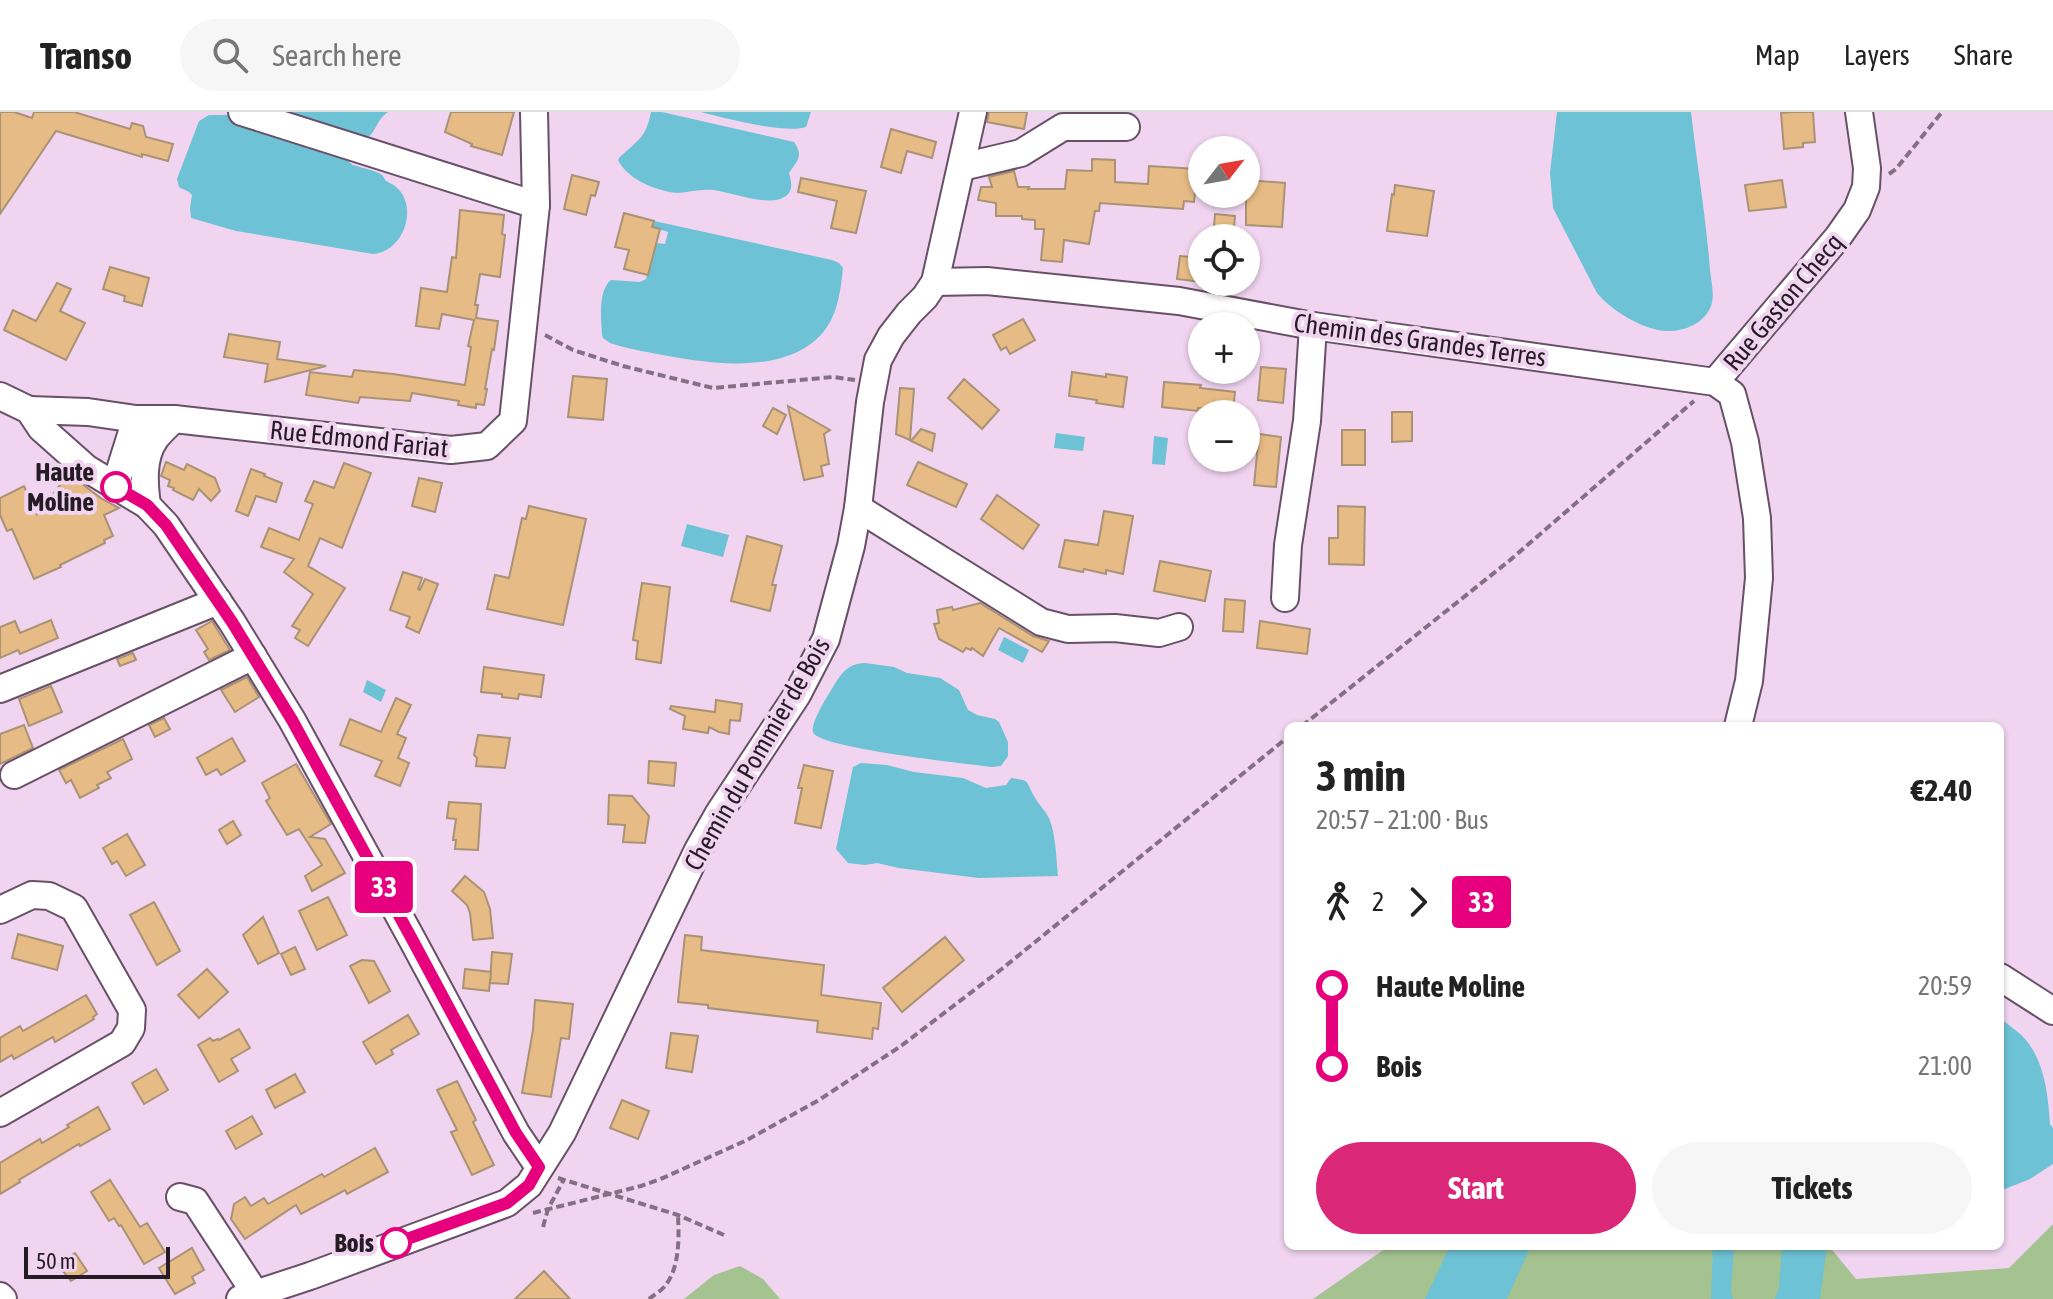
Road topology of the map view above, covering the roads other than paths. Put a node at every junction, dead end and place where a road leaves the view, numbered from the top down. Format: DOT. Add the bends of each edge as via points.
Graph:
graph roads {
  1 [pos="242,112"];
  2 [pos="534,112"];
  3 [pos="973,112"];
  4 [pos="1859,112"];
  5 [pos="1126,127"];
  6 [pos="962,167"];
  7 [pos="536,205"];
  8 [pos="935,282"];
  9 [pos="1313,326"];
  10 [pos="1715,382"];
  11 [pos="0,396"];
  12 [pos="29,410"];
  13 [pos="136,419"];
  14 [pos="174,419"];
  15 [pos="115,486"];
  16 [pos="147,505"];
  17 [pos="858,508"];
  18 [pos="1285,598"];
  19 [pos="218,601"];
  20 [pos="1179,627"];
  21 [pos="253,656"];
  22 [pos="0,689"];
  23 [pos="1739,722"];
  24 [pos="14,775"];
  25 [pos="0,910"];
  26 [pos="2004,980"];
  27 [pos="2053,1011"];
  28 [pos="0,1113"];
  29 [pos="539,1167"];
  30 [pos="180,1197"];
  31 [pos="247,1296"];
  1 -- 7 [label="street"];
  2 -- 7 [label="street, Rue Edmond Fariat"];
  3 -- 6 [label="street"];
  4 -- 10 [label="street, Rue Gaston Checq" via="1867,168 1857,210"];
  5 -- 6 [label="street" via="1063,127 1021,153"];
  6 -- 8 [label="street"];
  7 -- 14 [label="street, Rue Edmond Fariat" via="513,421 487,446 451,450"];
  8 -- 9 [label="street, Chemin des Grandes Terres" via="987,281 1179,301"];
  8 -- 17 [label="street, Chemin du Pommier de Bois" via="878,360"];
  9 -- 10 [label="street, Chemin des Grandes Terres"];
  9 -- 18 [label="street"];
  10 -- 23 [label="street, Rue Gaston Checq" via="1732,394 1757,518 1759,578"];
  11 -- 12 [label="street"];
  12 -- 13 [label="street, Rue Edmond Fariat"];
  12 -- 15 [label="street" via="41,428 86,468"];
  13 -- 14 [label="street, Rue Edmond Fariat"];
  13 -- 15 [label="street"];
  14 -- 16 [label="street" via="154,440 147,457"];
  15 -- 16 [label="street"];
  16 -- 19 [label="street"];
  17 -- 20 [label="street" via="1041,622 1068,629 1159,633"];
  17 -- 29 [label="street, Chemin du Pommier de Bois" via="826,639 797,695 698,850 562,1133"];
  19 -- 21 [label="street"];
  19 -- 22 [label="street"];
  21 -- 24 [label="street"];
  21 -- 29 [label="street"];
  25 -- 28 [label="street" via="32,895 49,896 74,908 132,1010 131,1028 122,1043"];
  26 -- 27 [label="street"];
  29 -- 31 [label="street, Chemin du Pommier de Bois" via="529,1185 507,1203"];
  30 -- 31 [label="street" via="195,1201"];
}
